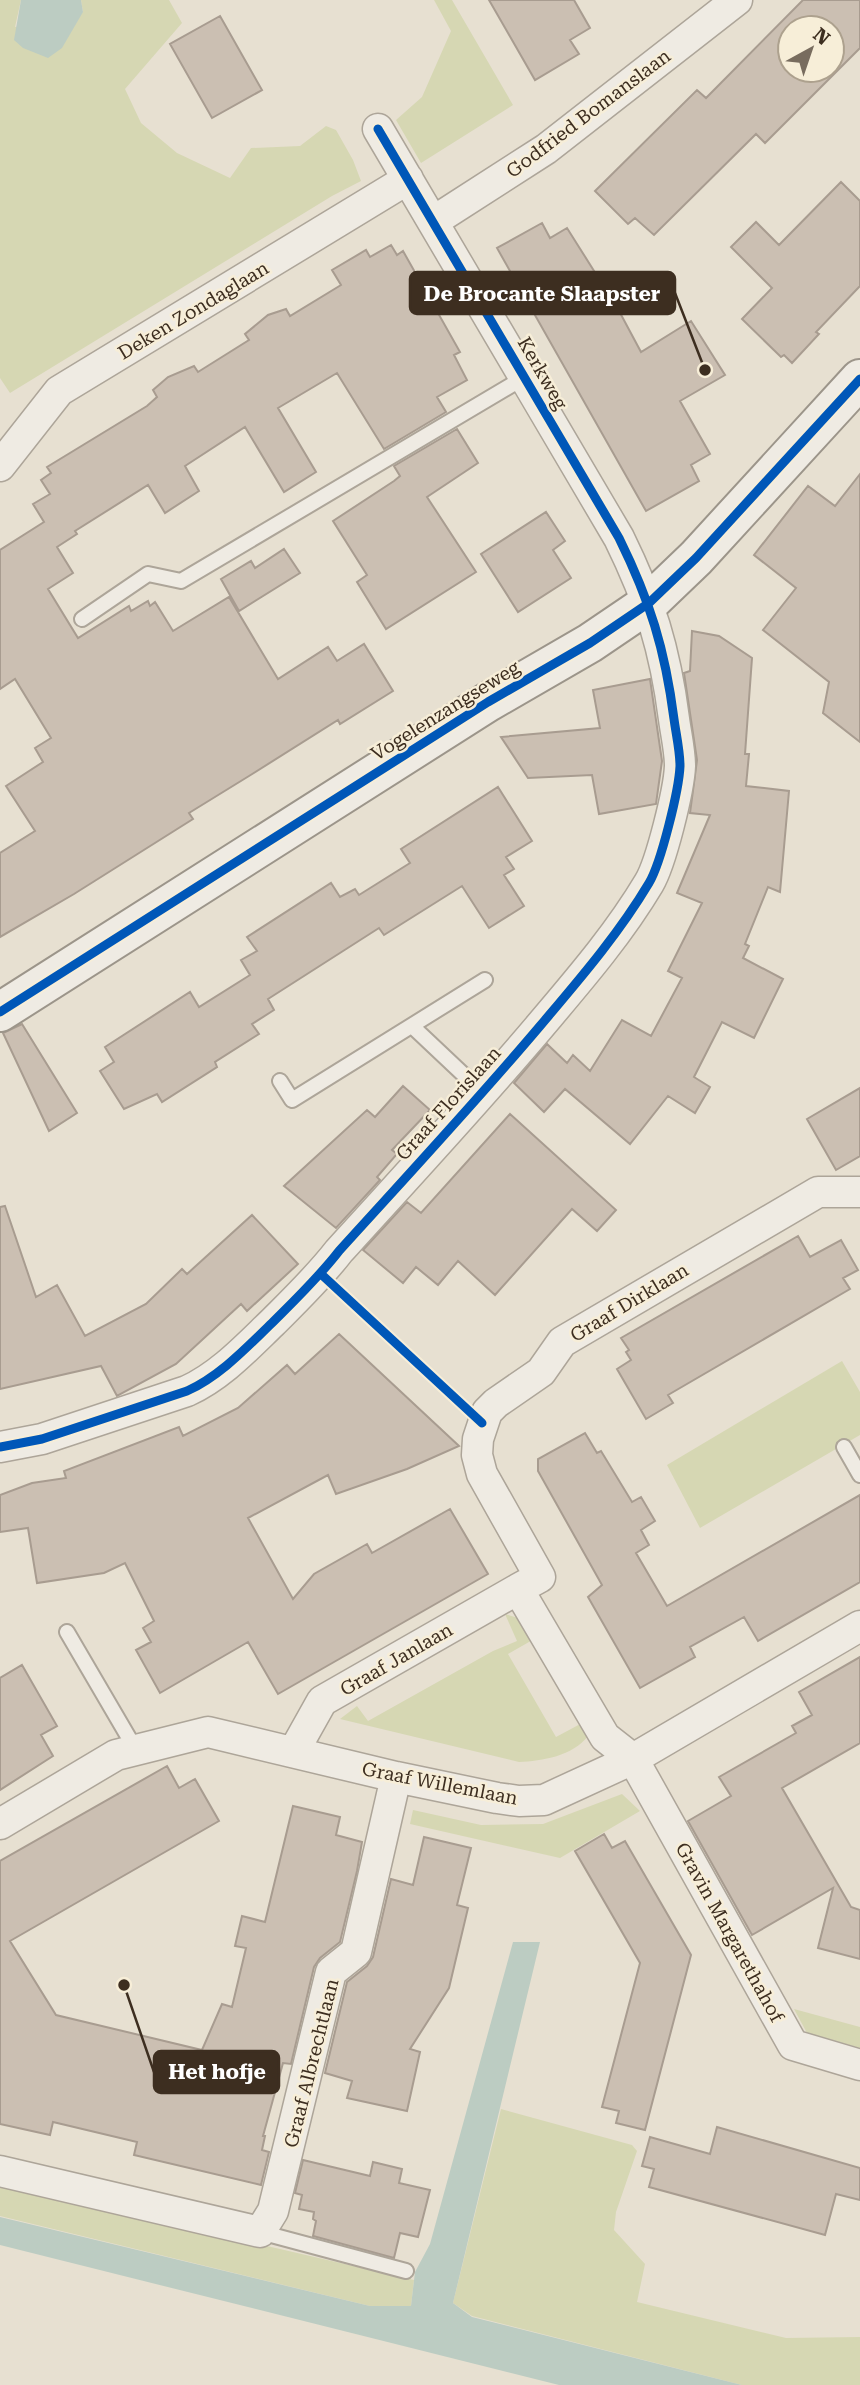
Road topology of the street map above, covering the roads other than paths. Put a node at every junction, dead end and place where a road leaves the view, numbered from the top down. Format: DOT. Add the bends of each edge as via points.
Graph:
graph roads {
  1 [pos="737,0"];
  2 [pos="378,129"];
  3 [pos="408,179"];
  4 [pos="434,221"];
  5 [pos="525,377"];
  6 [pos="860,379"];
  7 [pos="4,451"];
  8 [pos="649,603"];
  9 [pos="82,619"];
  10 [pos="485,980"];
  11 [pos="0,1012"];
  12 [pos="412,1026"];
  13 [pos="280,1081"];
  14 [pos="483,1093"];
  15 [pos="860,1192"];
  16 [pos="0,1447"];
  17 [pos="844,1447"];
  18 [pos="860,1475"];
  19 [pos="518,1589"];
  20 [pos="860,1626"];
  21 [pos="67,1632"];
  22 [pos="136,1750"];
  23 [pos="294,1751"];
  24 [pos="633,1759"];
  25 [pos="396,1777"];
  26 [pos="0,1824"];
  27 [pos="860,2065"];
  28 [pos="0,2171"];
  29 [pos="260,2232"];
  30 [pos="406,2271"];
  1 -- 4 [label="street, Godfried Bomanslaan" via="546,149"];
  2 -- 3 [label="street, Kerkweg"];
  3 -- 4 [label="street, Kerkweg"];
  3 -- 7 [label="street, Deken Zondaglaan" via="59,391"];
  4 -- 5 [label="street, Kerkweg"];
  5 -- 8 [label="street, Kerkweg" via="619,538"];
  5 -- 9 [label="lane" via="181,581 148,574"];
  6 -- 8 [label="main road, Vogelenzangseweg"];
  8 -- 11 [label="main road, Vogelenzangseweg"];
  8 -- 14 [label="street, Graaf Florislaan" via="668,674 680,766 650,881 610,941"];
  10 -- 12 [label="lane"];
  12 -- 13 [label="lane" via="292,1100"];
  12 -- 14 [label="lane"];
  14 -- 16 [label="street, Graaf Florislaan" via="321,1274 214,1376 187,1391"];
  15 -- 19 [label="street, Graaf Dirklaan" via="818,1192 586,1326 562,1342 541,1372 487,1412 478,1440 482,1474 540,1577"];
  17 -- 18 [label="lane"];
  19 -- 23 [label="street, Graaf Janlaan" via="323,1702"];
  19 -- 24 [label="street" via="605,1737"];
  20 -- 24 [label="street, Graaf Willemlaan"];
  21 -- 22 [label="lane"];
  22 -- 23 [label="street, Graaf Willemlaan" via="208,1732"];
  22 -- 26 [label="street, Graaf Willemlaan" via="116,1755"];
  23 -- 25 [label="street, Graaf Willemlaan"];
  24 -- 25 [label="street, Graaf Willemlaan" via="544,1800 497,1798"];
  24 -- 27 [label="street, Gravin Margarethahof" via="793,2045"];
  25 -- 29 [label="street, Graaf Albrechtlaan" via="356,1952 331,1972 273,2211"];
  28 -- 29 [label="street"];
  29 -- 30 [label="lane"];
}
